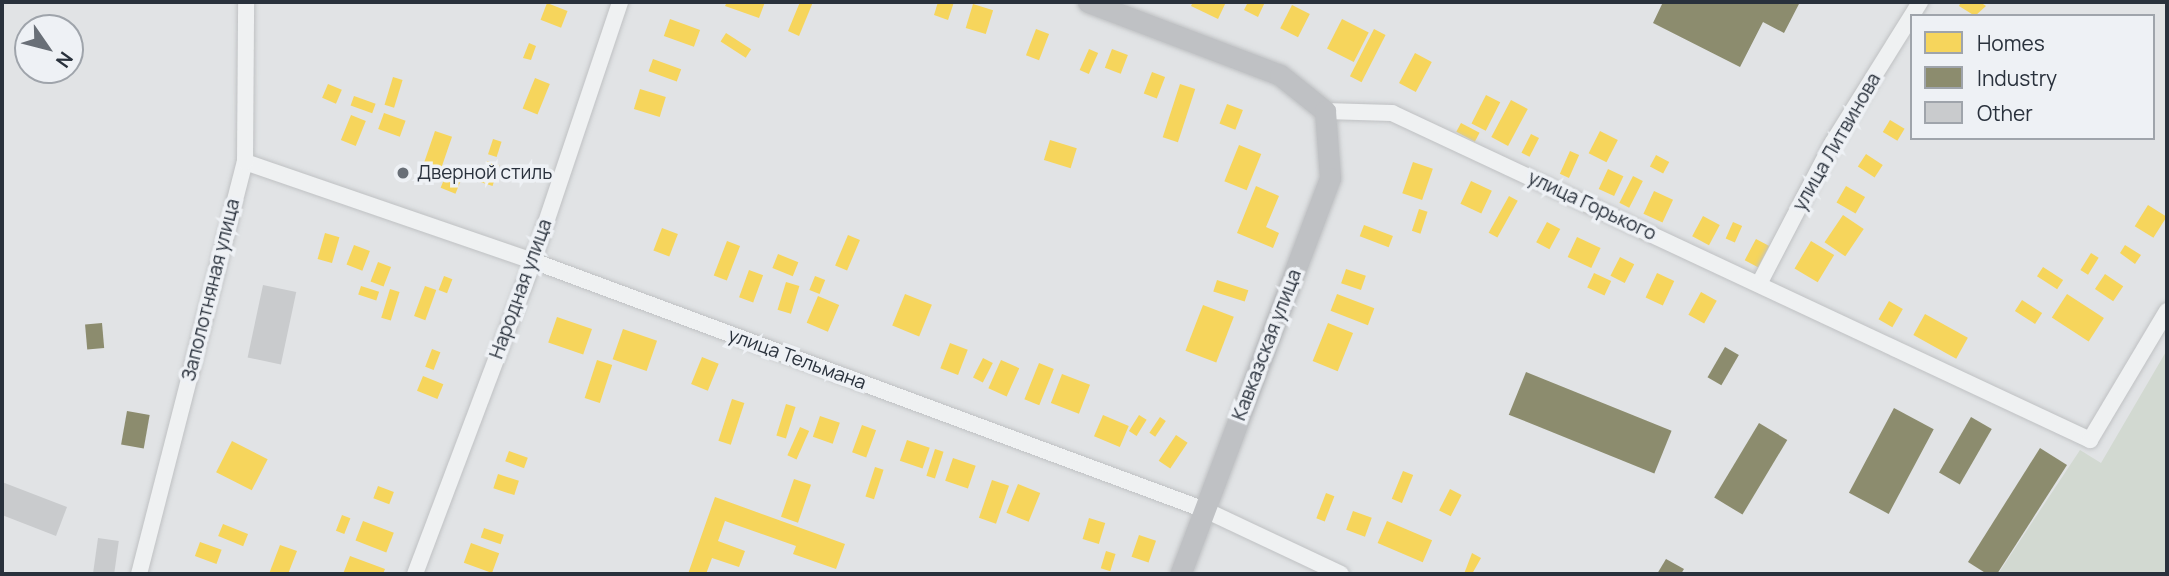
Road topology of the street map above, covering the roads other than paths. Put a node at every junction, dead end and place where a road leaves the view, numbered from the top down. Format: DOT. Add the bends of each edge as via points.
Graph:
graph roads {
  1 [pos="246,2"];
  2 [pos="621,2"];
  3 [pos="1088,2"];
  4 [pos="1910,18"];
  5 [pos="1325,111"];
  6 [pos="245,162"];
  7 [pos="533,261"];
  8 [pos="1759,284"];
  9 [pos="2167,311"];
  10 [pos="1205,510"];
  11 [pos="139,574"];
  12 [pos="415,574"];
  13 [pos="1180,574"];
  14 [pos="1341,574"];
  1 -- 6 [label="street, Заполотняная улица"];
  2 -- 7 [label="street, Народная улица"];
  3 -- 5 [label="main road" via="1280,75"];
  4 -- 8 [label="street, улица Литвинова" via="1833,142"];
  5 -- 8 [label="street, улица Горького" via="1392,113"];
  5 -- 10 [label="main road, Кавказская улица" via="1330,178"];
  6 -- 7 [label="street, улица Тельмана"];
  6 -- 11 [label="street, Заполотняная улица"];
  7 -- 10 [label="street, улица Тельмана"];
  7 -- 12 [label="street, Народная улица"];
  8 -- 9 [label="street, улица Горького" via="2090,440"];
  10 -- 13 [label="main road, Кавказская улица"];
  10 -- 14 [label="street, улица Тельмана"];
}
